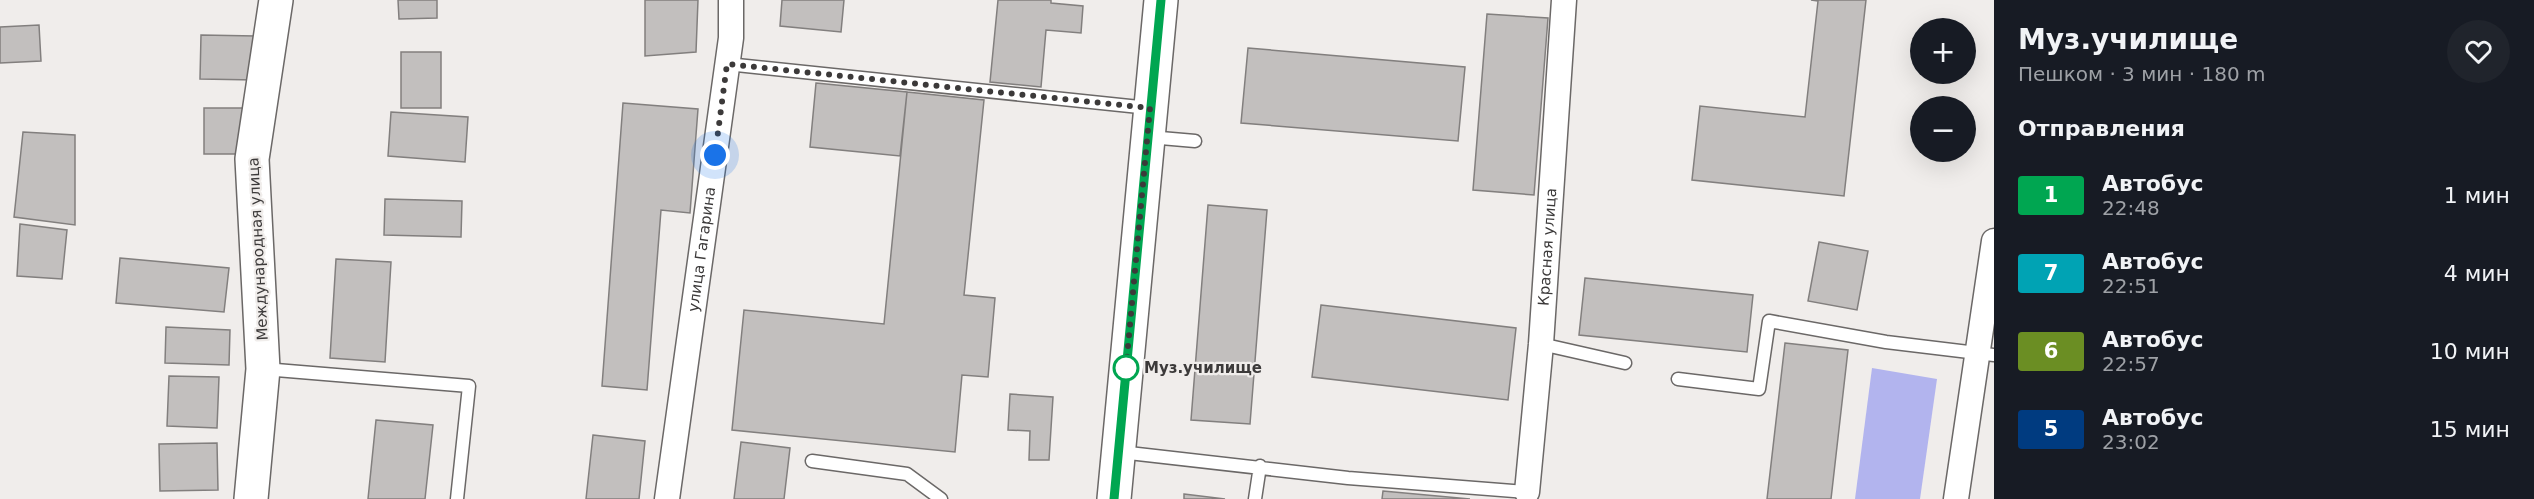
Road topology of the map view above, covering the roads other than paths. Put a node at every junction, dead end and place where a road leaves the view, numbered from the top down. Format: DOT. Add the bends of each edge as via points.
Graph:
graph roads {
  1 [pos="276,0"];
  2 [pos="731,0"];
  3 [pos="1161,0"];
  4 [pos="1564,0"];
  5 [pos="727,64"];
  6 [pos="1149,123"];
  7 [pos="1195,141"];
  8 [pos="1993,253"];
  9 [pos="1541,344"];
  10 [pos="1986,354"];
  11 [pos="1625,363"];
  12 [pos="263,369"];
  13 [pos="1678,379"];
  14 [pos="1119,452"];
  15 [pos="812,461"];
  16 [pos="1260,466"];
  17 [pos="1527,492"];
  18 [pos="251,499"];
  19 [pos="457,499"];
  20 [pos="667,499"];
  21 [pos="941,499"];
  22 [pos="1114,499"];
  23 [pos="1256,499"];
  24 [pos="1956,499"];
  1 -- 12 [label="main road, Международная улица" via="252,159"];
  2 -- 5 [label="street, улица Гагарина"];
  3 -- 6 [label="main road"];
  4 -- 9 [label="street, Красная улица"];
  5 -- 6 [label="lane"];
  5 -- 20 [label="street, улица Гагарина"];
  6 -- 7 [label="lane"];
  6 -- 14 [label="main road"];
  8 -- 10 [label="street"];
  9 -- 11 [label="lane"];
  9 -- 17 [label="street, Красная улица"];
  10 -- 13 [label="lane" via="1886,342 1769,321 1759,389"];
  10 -- 24 [label="street"];
  12 -- 18 [label="main road, Международная улица"];
  12 -- 19 [label="lane" via="469,386"];
  14 -- 16 [label="lane"];
  14 -- 22 [label="main road"];
  15 -- 21 [label="lane" via="908,474"];
  16 -- 17 [label="lane" via="1348,478"];
  16 -- 23 [label="lane"];
}
